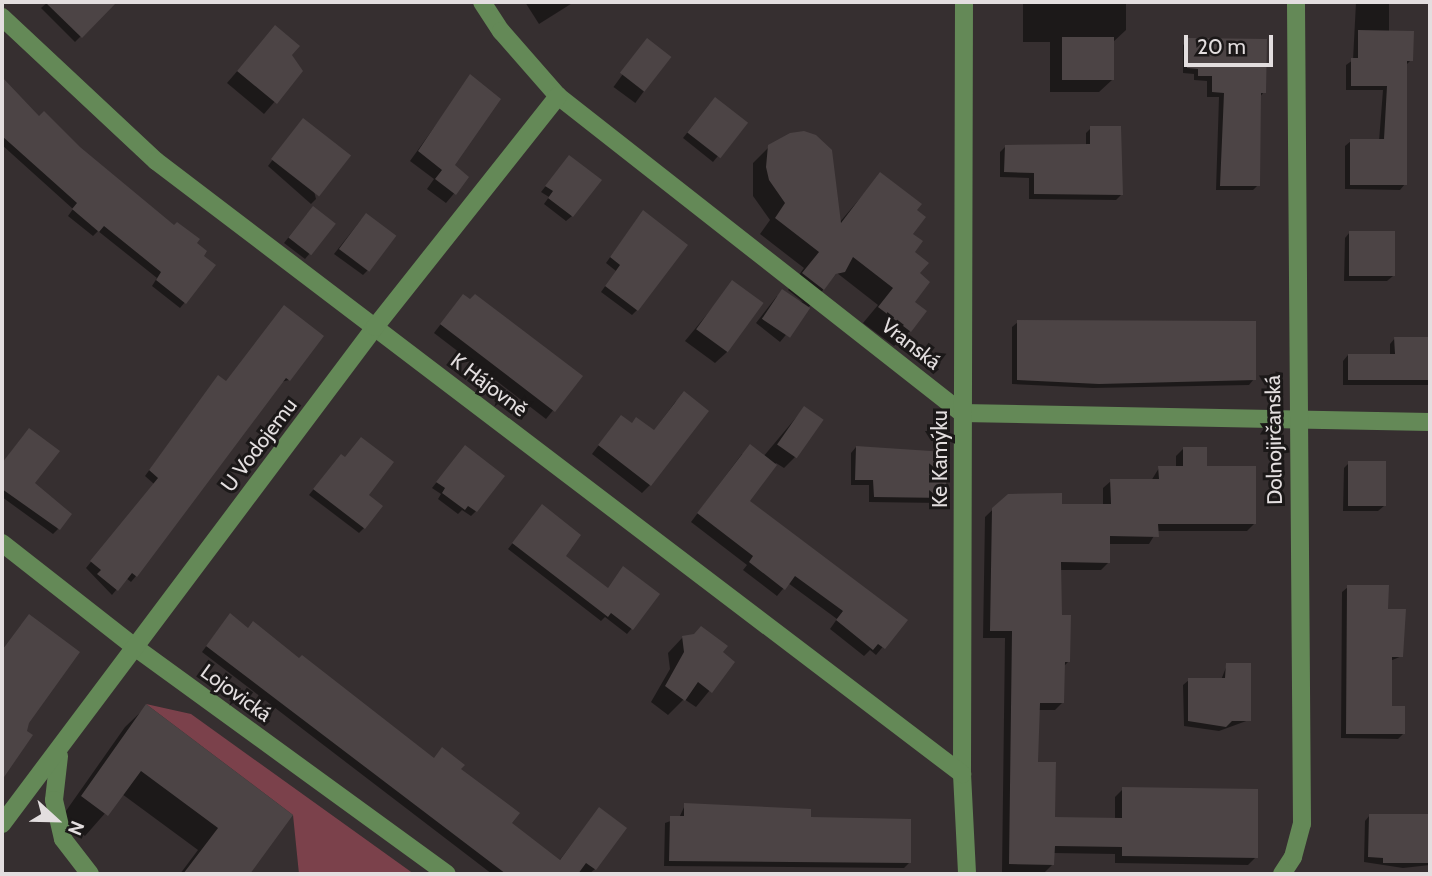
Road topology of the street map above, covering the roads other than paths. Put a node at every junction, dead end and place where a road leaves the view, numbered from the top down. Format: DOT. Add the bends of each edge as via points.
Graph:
graph roads {
  1 [pos="482,2"];
  2 [pos="964,2"];
  3 [pos="1296,2"];
  4 [pos="2,18"];
  5 [pos="558,96"];
  6 [pos="375,327"];
  7 [pos="962,413"];
  8 [pos="1296,422"];
  9 [pos="1430,422"];
  10 [pos="2,543"];
  11 [pos="136,648"];
  12 [pos="61,749"];
  13 [pos="962,774"];
  14 [pos="2,824"];
  15 [pos="90,874"];
  16 [pos="447,874"];
  17 [pos="967,874"];
  18 [pos="1282,874"];
  1 -- 5 [label="street, Vranská"];
  2 -- 7 [label="street, Ke Kamýku"];
  3 -- 8 [label="street, Dolnojirčanská"];
  4 -- 6 [label="street, K Hájovně" via="156,161"];
  5 -- 6 [label="street, U Vodojemu"];
  5 -- 7 [label="street, Vranská"];
  6 -- 11 [label="street, U Vodojemu"];
  6 -- 13 [label="street, K Hájovně"];
  7 -- 8 [label="street"];
  7 -- 13 [label="street, Ke Kamýku"];
  8 -- 9 [label="street"];
  8 -- 18 [label="street, Dolnojirčanská" via="1302,824 1293,857"];
  10 -- 11 [label="street, Lojovická"];
  11 -- 12 [label="street, U Vodojemu"];
  11 -- 16 [label="street, Lojovická"];
  12 -- 14 [label="street, U Vodojemu"];
  12 -- 15 [label="street" via="54,776 63,839"];
  13 -- 17 [label="street, Ke Kamýku"];
}
